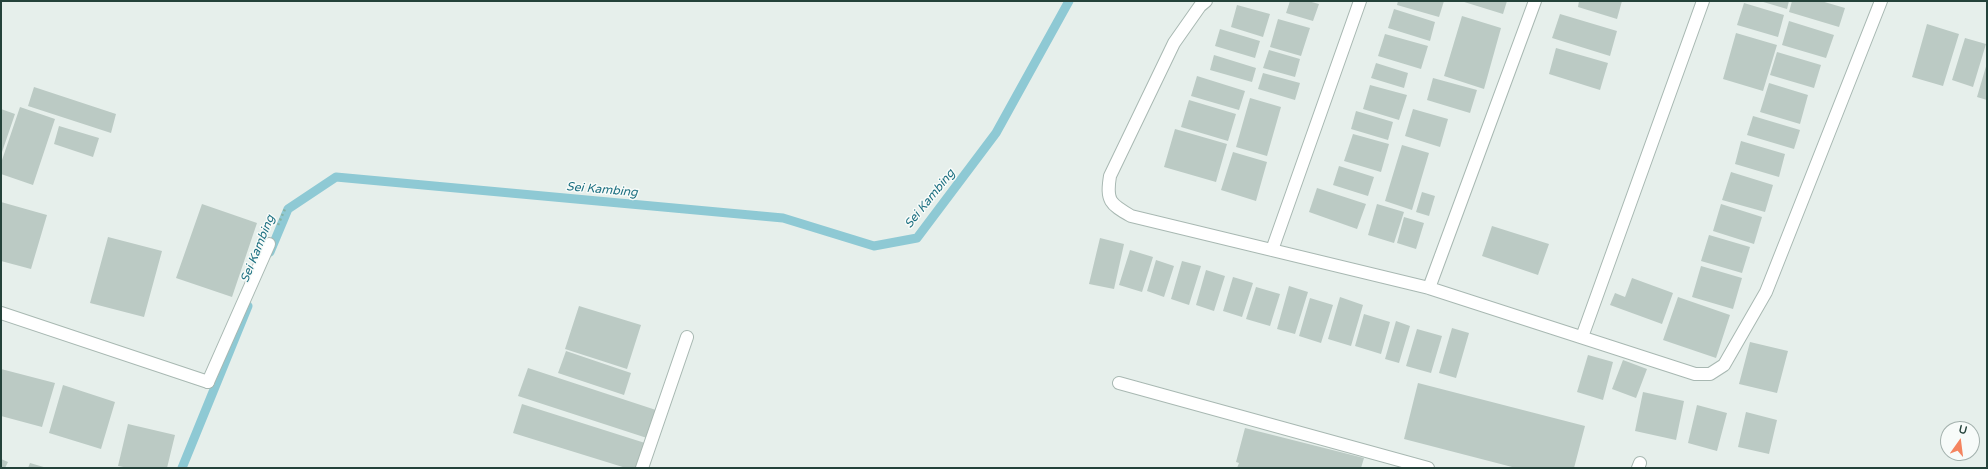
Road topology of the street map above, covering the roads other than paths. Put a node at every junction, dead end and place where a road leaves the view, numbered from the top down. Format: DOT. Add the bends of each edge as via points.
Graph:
graph roads {
  1 [pos="1206,1"];
  2 [pos="1360,1"];
  3 [pos="1534,1"];
  4 [pos="1703,1"];
  5 [pos="1881,1"];
  6 [pos="269,244"];
  7 [pos="1272,250"];
  8 [pos="1429,288"];
  9 [pos="1,313"];
  10 [pos="687,337"];
  11 [pos="1582,337"];
  12 [pos="1119,383"];
  13 [pos="642,468"];
  14 [pos="1428,468"];
  1 -- 7 [label="street" via="1174,43 1110,176 1109,196 1113,206 1131,216"];
  2 -- 7 [label="street"];
  3 -- 8 [label="street"];
  4 -- 11 [label="street"];
  5 -- 11 [label="street" via="1766,292 1724,365 1710,374 1695,374"];
  6 -- 9 [label="street" via="208,382"];
  7 -- 8 [label="street"];
  8 -- 11 [label="street"];
  10 -- 13 [label="street"];
  12 -- 14 [label="street"];
}
